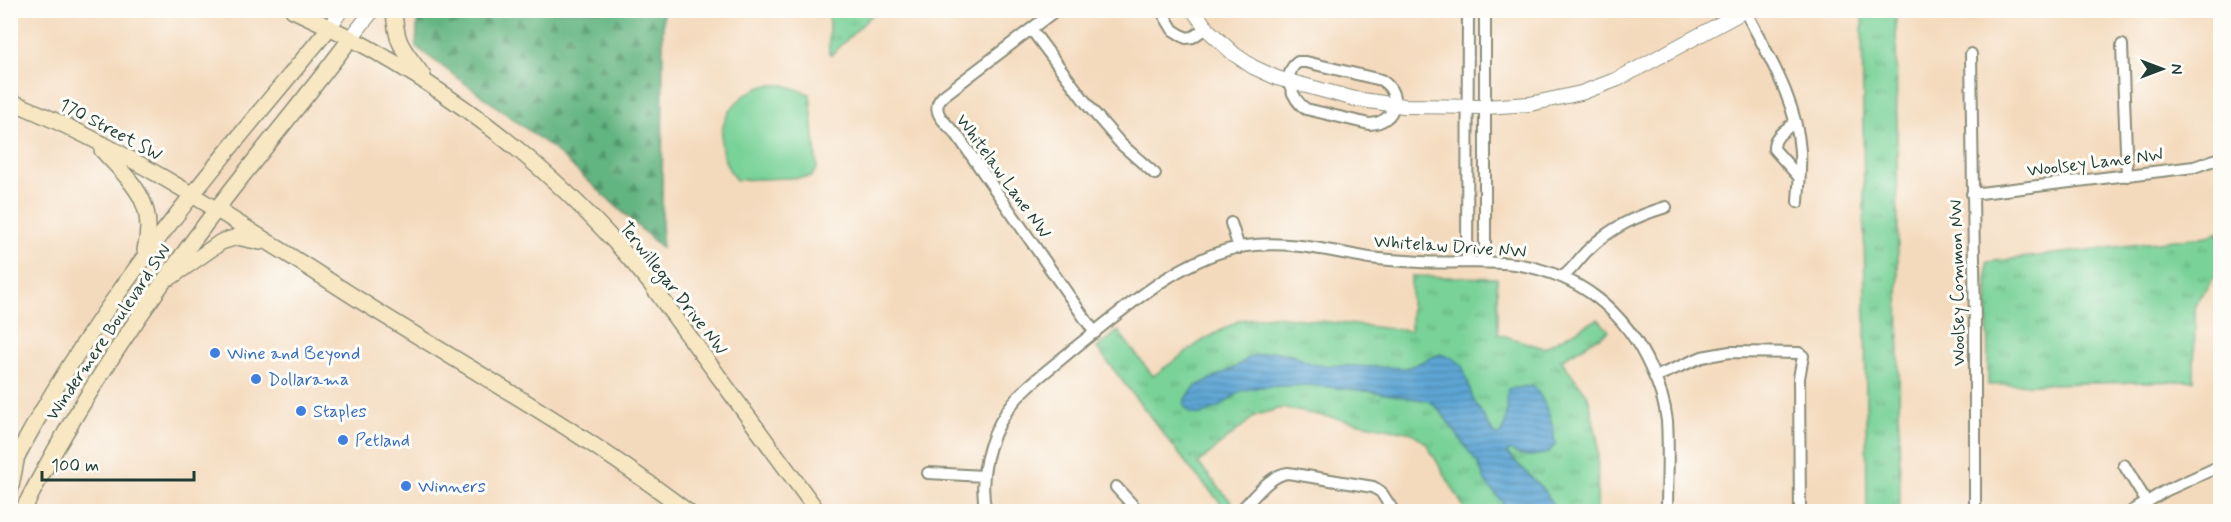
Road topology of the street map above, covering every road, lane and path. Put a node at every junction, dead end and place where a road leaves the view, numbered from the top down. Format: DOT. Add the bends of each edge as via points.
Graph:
graph roads {
  1 [pos="293,10"];
  2 [pos="341,10"];
  3 [pos="373,10"];
  4 [pos="394,10"];
  5 [pos="1056,10"];
  6 [pos="1166,10"];
  7 [pos="1193,10"];
  8 [pos="1468,10"];
  9 [pos="1485,10"];
  10 [pos="1745,11"];
  11 [pos="330,27"];
  12 [pos="1206,28"];
  13 [pos="1030,29"];
  14 [pos="351,38"];
  15 [pos="2122,45"];
  16 [pos="1971,54"];
  17 [pos="426,81"];
  18 [pos="1290,82"];
  19 [pos="10,101"];
  20 [pos="1393,105"];
  21 [pos="1468,107"];
  22 [pos="1485,107"];
  23 [pos="1795,122"];
  24 [pos="94,141"];
  25 [pos="2220,158"];
  26 [pos="1155,174"];
  27 [pos="2127,176"];
  28 [pos="1799,177"];
  29 [pos="1972,194"];
  30 [pos="191,195"];
  31 [pos="1798,201"];
  32 [pos="1666,207"];
  33 [pos="216,210"];
  34 [pos="1231,223"];
  35 [pos="271,244"];
  36 [pos="1239,248"];
  37 [pos="143,258"];
  38 [pos="1485,261"];
  39 [pos="1467,262"];
  40 [pos="1562,277"];
  41 [pos="163,282"];
  42 [pos="1095,333"];
  43 [pos="1655,377"];
  44 [pos="13,464"];
  45 [pos="2124,465"];
  46 [pos="2220,466"];
  47 [pos="928,473"];
  48 [pos="984,476"];
  49 [pos="1116,486"];
  50 [pos="10,491"];
  51 [pos="2146,501"];
  52 [pos="22,512"];
  53 [pos="688,512"];
  54 [pos="818,512"];
  55 [pos="986,512"];
  56 [pos="1139,512"];
  57 [pos="1239,512"];
  58 [pos="1394,512"];
  59 [pos="1667,512"];
  60 [pos="1800,512"];
  61 [pos="1975,512"];
  62 [pos="2132,512"];
  1 -- 11 [label="main road"];
  2 -- 11 [label="street"];
  3 -- 14 [label="street"];
  4 -- 17 [label="main road" via="398,43"];
  5 -- 13 [label="street, Whitelaw Lane NW"];
  6 -- 12 [label="street" via="1164,15 1173,30 1185,38"];
  7 -- 12 [label="street"];
  8 -- 21 [label="street"];
  9 -- 22 [label="street"];
  10 -- 22 [label="street" via="1618,78 1581,93 1530,104"];
  10 -- 23 [label="street" via="1783,87"];
  11 -- 14 [label="main road, Terwillegar Drive NW"];
  11 -- 30 [label="main road, Windermere Boulevard SW"];
  12 -- 18 [label="street" via="1253,67"];
  13 -- 26 [label="street" via="1121,144"];
  13 -- 42 [label="street, Whitelaw Lane NW" via="937,101 937,114 957,135"];
  14 -- 17 [label="main road, Terwillegar Drive NW"];
  14 -- 33 [label="main road, Windermere Boulevard SW"];
  15 -- 27 [label="street"];
  16 -- 29 [label="street, Woolsey Common NW"];
  17 -- 54 [label="main road, Terwillegar Drive NW" via="500,134 571,196 632,260"];
  18 -- 20 [label="street"];
  18 -- 20 [label="street" via="1298,104 1343,119 1378,124 1390,116"];
  18 -- 20 [label="street" via="1293,66 1306,62 1381,80 1392,90"];
  19 -- 24 [label="main road, 170 Street SW"];
  20 -- 21 [label="street"];
  21 -- 22 [label="street"];
  21 -- 39 [label="street"];
  22 -- 38 [label="street"];
  23 -- 28 [label="street"];
  23 -- 28 [label="street" via="1773,143"];
  24 -- 30 [label="main road, 170 Street SW"];
  24 -- 37 [label="main road" via="131,183 146,209 149,234"];
  25 -- 27 [label="street, Woolsey Lane NW"];
  27 -- 29 [label="street, Woolsey Lane NW"];
  28 -- 31 [label="street"];
  29 -- 61 [label="street, Woolsey Common NW"];
  30 -- 33 [label="main road, 170 Street SW"];
  30 -- 37 [label="main road, Windermere Boulevard SW"];
  32 -- 40 [label="street" via="1635,217 1610,231"];
  33 -- 35 [label="main road"];
  33 -- 41 [label="main road, Windermere Boulevard SW"];
  34 -- 36 [label="street"];
  35 -- 41 [label="main road" via="237,237 221,242"];
  35 -- 53 [label="main road" via="583,439"];
  36 -- 39 [label="street, Whitelaw Drive NW" via="1276,244 1374,258"];
  36 -- 42 [label="street, Whitelaw Drive NW" via="1197,261 1165,279"];
  37 -- 44 [label="main road, Windermere Boulevard SW" via="74,359"];
  38 -- 39 [label="street, Whitelaw Drive NW"];
  38 -- 40 [label="street, Whitelaw Drive NW"];
  40 -- 43 [label="street, Whitelaw Drive NW" via="1610,308 1644,353"];
  41 -- 52 [label="main road, Windermere Boulevard SW" via="98,378"];
  42 -- 48 [label="street, Whitelaw Drive NW" via="1039,377 1006,411 992,439"];
  43 -- 59 [label="street, Whitelaw Drive NW" via="1666,420"];
  43 -- 60 [label="street" via="1702,357 1730,352 1803,356 1799,378"];
  44 -- 50 [label="main road"];
  45 -- 51 [label="street"];
  46 -- 51 [label="street"];
  47 -- 48 [label="street"];
  48 -- 55 [label="street, Whitelaw Drive NW"];
  49 -- 56 [label="street"];
  51 -- 62 [label="street"];
  57 -- 58 [label="street" via="1273,479 1288,473 1373,487"];
}
